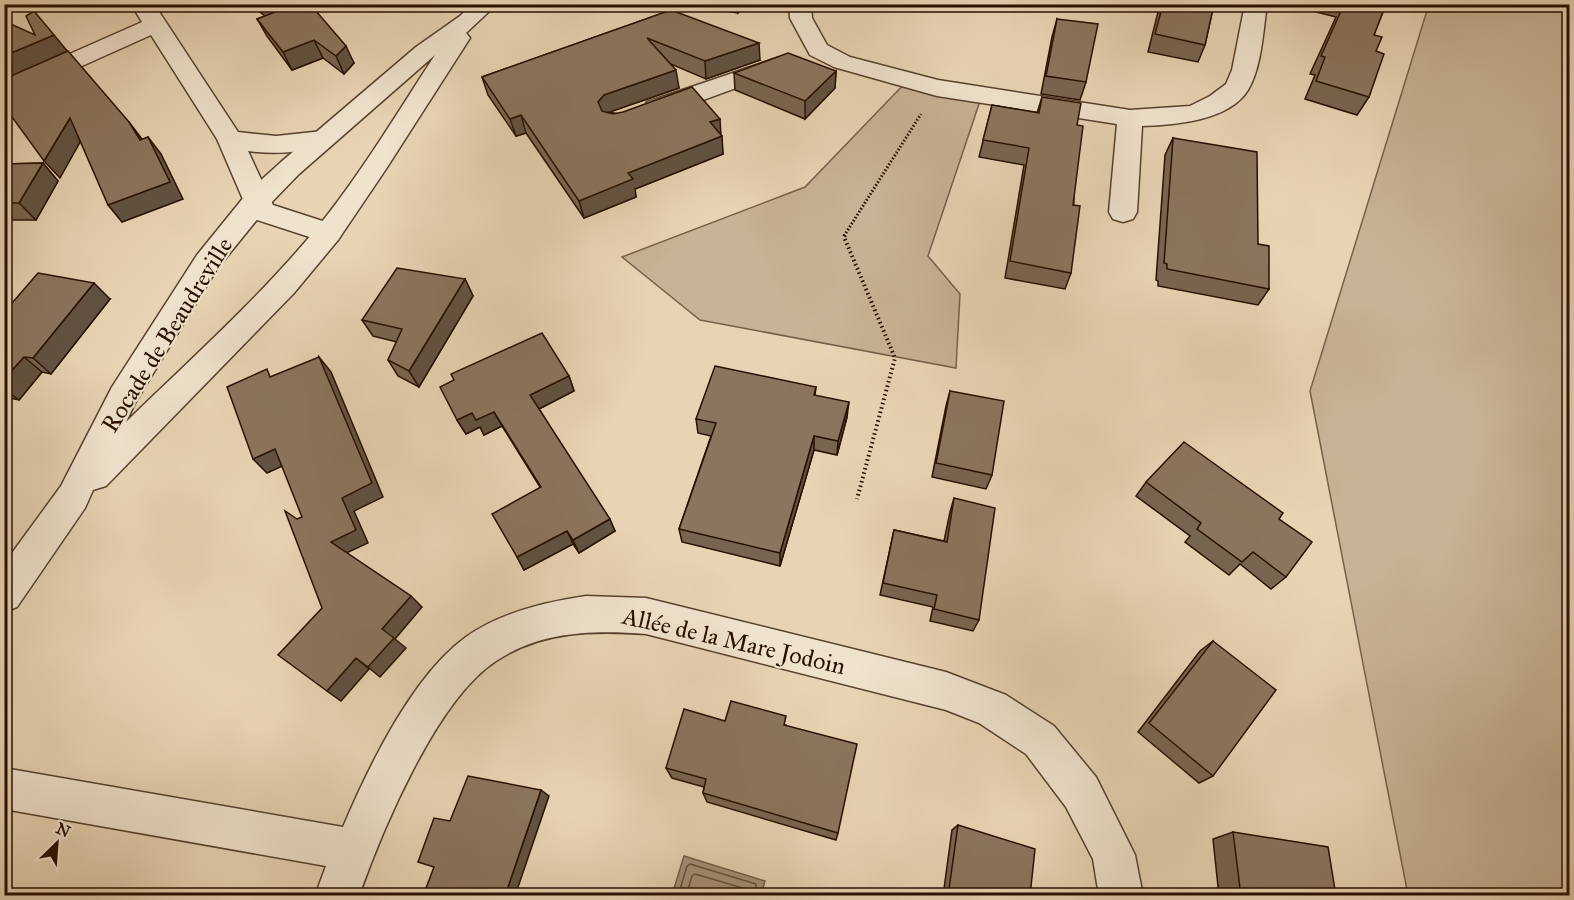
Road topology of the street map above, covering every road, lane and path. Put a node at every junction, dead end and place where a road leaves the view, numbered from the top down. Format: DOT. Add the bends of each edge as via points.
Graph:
graph roads {
  1 [pos="800,4"];
  2 [pos="1256,4"];
  3 [pos="477,13"];
  4 [pos="148,15"];
  5 [pos="819,50"];
  6 [pos="938,88"];
  7 [pos="4,93"];
  8 [pos="640,113"];
  9 [pos="1130,118"];
  10 [pos="230,139"];
  11 [pos="323,140"];
  12 [pos="258,199"];
  13 [pos="1123,212"];
  14 [pos="328,233"];
  15 [pos="73,497"];
  16 [pos="857,499"];
  17 [pos="4,595"];
  18 [pos="4,788"];
  19 [pos="353,850"];
  20 [pos="337,896"];
  21 [pos="1121,896"];
  1 -- 5 [label="street" via="801,18"];
  2 -- 9 [label="street" via="1237,88 1220,102 1195,113"];
  3 -- 11 [label="street, Rocade de Beaudreville" via="424,52"];
  3 -- 14 [label="street, Rocade de Beaudreville"];
  4 -- 7 [label="street"];
  4 -- 10 [label="street"];
  5 -- 6 [label="street" via="843,62"];
  5 -- 8 [label="street"];
  6 -- 9 [label="street"];
  6 -- 16 [label="path" via="844,237 895,358"];
  9 -- 13 [label="street"];
  10 -- 11 [label="street" via="268,147"];
  10 -- 12 [label="street"];
  11 -- 12 [label="street, Rocade de Beaudreville"];
  12 -- 14 [label="street" via="261,211"];
  12 -- 15 [label="street, Rocade de Beaudreville" via="207,262 135,377"];
  14 -- 15 [label="street, Rocade de Beaudreville" via="284,285"];
  15 -- 17 [label="street, Rocade de Beaudreville"];
  18 -- 19 [label="street"];
  19 -- 20 [label="street, Allée de la Mare Jodoin"];
  19 -- 21 [label="street, Allée de la Mare Jodoin" via="431,704 470,657 504,637 554,619 600,613 646,616 946,691 992,708 1040,740 1081,792 1114,855"];
}
